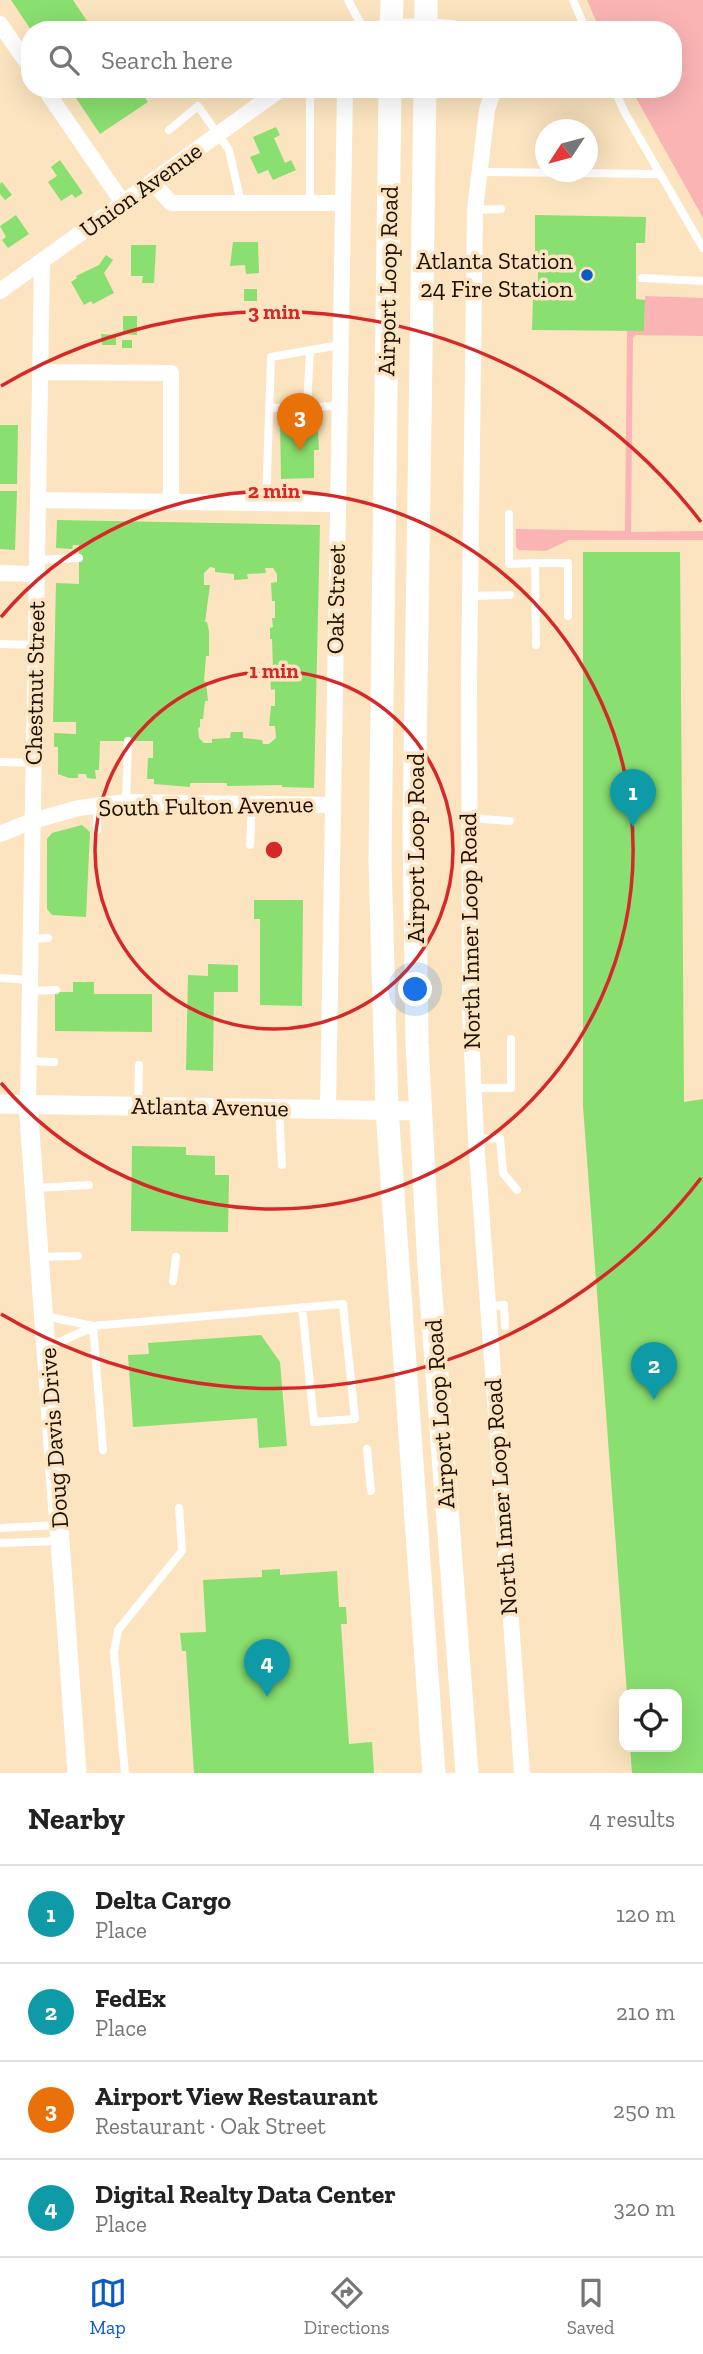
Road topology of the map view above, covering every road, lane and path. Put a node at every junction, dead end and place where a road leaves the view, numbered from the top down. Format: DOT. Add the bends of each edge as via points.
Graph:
graph roads {
  1 [pos="348,0"];
  2 [pos="392,0"];
  3 [pos="426,0"];
  4 [pos="573,0"];
  5 [pos="359,21"];
  6 [pos="386,21"];
  7 [pos="426,21"];
  8 [pos="582,21"];
  9 [pos="0,24"];
  10 [pos="21,54"];
  11 [pos="51,98"];
  12 [pos="269,98"];
  13 [pos="310,98"];
  14 [pos="345,98"];
  15 [pos="390,98"];
  16 [pos="425,98"];
  17 [pos="491,98"];
  18 [pos="619,98"];
  19 [pos="169,130"];
  20 [pos="218,135"];
  21 [pos="481,172"];
  22 [pos="659,174"];
  23 [pos="152,182"];
  24 [pos="123,203"];
  25 [pos="242,203"];
  26 [pos="310,203"];
  27 [pos="343,203"];
  28 [pos="501,209"];
  29 [pos="475,210"];
  30 [pos="703,248"];
  31 [pos="42,261"];
  32 [pos="642,278"];
  33 [pos="703,281"];
  34 [pos="2,285"];
  35 [pos="340,345"];
  36 [pos="310,350"];
  37 [pos="40,372"];
  38 [pos="340,406"];
  39 [pos="307,407"];
  40 [pos="269,408"];
  41 [pos="38,500"];
  42 [pos="170,502"];
  43 [pos="266,503"];
  44 [pos="338,505"];
  45 [pos="509,514"];
  46 [pos="79,558"];
  47 [pos="535,563"];
  48 [pos="37,567"];
  49 [pos="0,573"];
  50 [pos="470,596"];
  51 [pos="510,596"];
  52 [pos="568,617"];
  53 [pos="0,644"];
  54 [pos="36,645"];
  55 [pos="536,645"];
  56 [pos="128,741"];
  57 [pos="0,762"];
  58 [pos="33,763"];
  59 [pos="126,802"];
  60 [pos="252,804"];
  61 [pos="333,805"];
  62 [pos="96,806"];
  63 [pos="468,818"];
  64 [pos="33,821"];
  65 [pos="510,821"];
  66 [pos="97,830"];
  67 [pos="0,834"];
  68 [pos="250,845"];
  69 [pos="48,938"];
  70 [pos="31,939"];
  71 [pos="0,978"];
  72 [pos="30,985"];
  73 [pos="56,990"];
  74 [pos="511,1039"];
  75 [pos="29,1061"];
  76 [pos="54,1062"];
  77 [pos="139,1065"];
  78 [pos="473,1088"];
  79 [pos="0,1104"];
  80 [pos="28,1104"];
  81 [pos="138,1106"];
  82 [pos="279,1108"];
  83 [pos="328,1109"];
  84 [pos="387,1110"];
  85 [pos="420,1111"];
  86 [pos="476,1139"];
  87 [pos="282,1165"];
  88 [pos="89,1185"];
  89 [pos="34,1188"];
  90 [pos="517,1190"];
  91 [pos="78,1256"];
  92 [pos="39,1257"];
  93 [pos="176,1257"];
  94 [pos="173,1281"];
  95 [pos="488,1306"];
  96 [pos="302,1307"];
  97 [pos="45,1316"];
  98 [pos="93,1326"];
  99 [pos="505,1326"];
  100 [pos="48,1347"];
  101 [pos="367,1448"];
  102 [pos="103,1450"];
  103 [pos="371,1491"];
  104 [pos="179,1508"];
  105 [pos="0,1528"];
  106 [pos="60,1533"];
  107 [pos="0,1543"];
  108 [pos="77,1773"];
  109 [pos="125,1773"];
  110 [pos="433,1773"];
  111 [pos="467,1773"];
  112 [pos="522,1773"];
  1 -- 5 [label="lane"];
  2 -- 6 [label="main road"];
  3 -- 7 [label="main road"];
  4 -- 8 [label="lane"];
  9 -- 10 [label="street"];
  11 -- 24 [label="street"];
  12 -- 20 [label="street, Union Avenue"];
  13 -- 26 [label="lane"];
  14 -- 27 [label="street, Oak Street"];
  15 -- 84 [label="main road, Airport Loop Road" via="380,860"];
  16 -- 85 [label="main road, Airport Loop Road" via="414,827"];
  17 -- 21 [label="street, North Inner Loop Road"];
  18 -- 22 [label="lane"];
  19 -- 20 [label="lane" via="198,106"];
  20 -- 23 [label="street, Union Avenue"];
  20 -- 25 [label="lane" via="229,150"];
  21 -- 22 [label="lane"];
  21 -- 29 [label="street, North Inner Loop Road"];
  22 -- 30 [label="lane"];
  23 -- 24 [label="street, Union Avenue"];
  23 -- 25 [label="street" via="171,203"];
  24 -- 31 [label="street, Union Avenue"];
  25 -- 26 [label="street"];
  26 -- 27 [label="street"];
  27 -- 35 [label="street, Oak Street"];
  28 -- 29 [label="lane"];
  29 -- 50 [label="street, North Inner Loop Road"];
  31 -- 34 [label="street, Union Avenue"];
  31 -- 37 [label="street, Chestnut Street"];
  32 -- 33 [label="lane"];
  35 -- 36 [label="lane"];
  35 -- 38 [label="street, Oak Street"];
  36 -- 39 [label="lane"];
  36 -- 40 [label="lane" via="271,356"];
  37 -- 41 [label="street, Chestnut Street"];
  37 -- 42 [label="street" via="171,373"];
  38 -- 39 [label="lane"];
  38 -- 44 [label="street, Oak Street"];
  39 -- 40 [label="lane"];
  40 -- 43 [label="lane"];
  41 -- 42 [label="street"];
  41 -- 48 [label="street, Chestnut Street"];
  42 -- 43 [label="street"];
  43 -- 44 [label="street"];
  44 -- 61 [label="street, Oak Street"];
  45 -- 47 [label="lane" via="509,564"];
  46 -- 48 [label="lane"];
  47 -- 52 [label="lane" via="568,563"];
  47 -- 55 [label="lane"];
  48 -- 49 [label="street"];
  48 -- 54 [label="street, Chestnut Street"];
  50 -- 51 [label="lane"];
  50 -- 63 [label="street, North Inner Loop Road"];
  53 -- 54 [label="lane"];
  54 -- 58 [label="street, Chestnut Street"];
  56 -- 59 [label="lane"];
  57 -- 58 [label="lane"];
  58 -- 64 [label="street, Chestnut Street"];
  59 -- 60 [label="street, South Fulton Avenue"];
  59 -- 62 [label="street, South Fulton Avenue"];
  60 -- 61 [label="street, South Fulton Avenue"];
  60 -- 68 [label="lane"];
  61 -- 83 [label="street, Oak Street"];
  62 -- 64 [label="street, South Fulton Avenue"];
  62 -- 66 [label="lane"];
  63 -- 65 [label="lane"];
  63 -- 78 [label="street, North Inner Loop Road"];
  64 -- 67 [label="street, South Fulton Avenue"];
  64 -- 70 [label="street, Chestnut Street"];
  69 -- 70 [label="lane"];
  70 -- 72 [label="street, Chestnut Street"];
  71 -- 72 [label="lane"];
  72 -- 73 [label="lane"];
  72 -- 75 [label="street, Chestnut Street"];
  74 -- 78 [label="lane" via="511,1088"];
  75 -- 76 [label="lane"];
  75 -- 80 [label="street, Chestnut Street"];
  77 -- 81 [label="lane"];
  78 -- 86 [label="street, North Inner Loop Road"];
  79 -- 80 [label="street, Atlanta Avenue"];
  80 -- 81 [label="street, Atlanta Avenue"];
  80 -- 89 [label="street, Doug Davis Drive"];
  81 -- 82 [label="street, Atlanta Avenue" via="232,1101"];
  82 -- 83 [label="street, Atlanta Avenue"];
  82 -- 87 [label="lane"];
  83 -- 84 [label="street, Atlanta Avenue"];
  84 -- 85 [label="street, Atlanta Avenue"];
  84 -- 110 [label="main road, Airport Loop Road"];
  85 -- 111 [label="main road, Airport Loop Road"];
  86 -- 90 [label="lane" via="500,1138 503,1173"];
  86 -- 95 [label="street, North Inner Loop Road"];
  88 -- 89 [label="lane"];
  89 -- 92 [label="street, Doug Davis Drive"];
  91 -- 92 [label="lane"];
  92 -- 97 [label="street, Doug Davis Drive"];
  93 -- 94 [label="lane"];
  95 -- 99 [label="lane" via="504,1305"];
  95 -- 112 [label="street, North Inner Loop Road"];
  96 -- 96 [label="lane" via="343,1304 355,1419 313,1422"];
  96 -- 98 [label="lane"];
  97 -- 98 [label="lane"];
  97 -- 100 [label="street, Doug Davis Drive"];
  98 -- 100 [label="lane"];
  98 -- 102 [label="lane"];
  100 -- 106 [label="street, Doug Davis Drive"];
  101 -- 103 [label="lane"];
  104 -- 109 [label="lane" via="182,1551 118,1630 114,1652"];
  105 -- 106 [label="lane"];
  106 -- 107 [label="lane"];
  106 -- 108 [label="street, Doug Davis Drive"];
}
